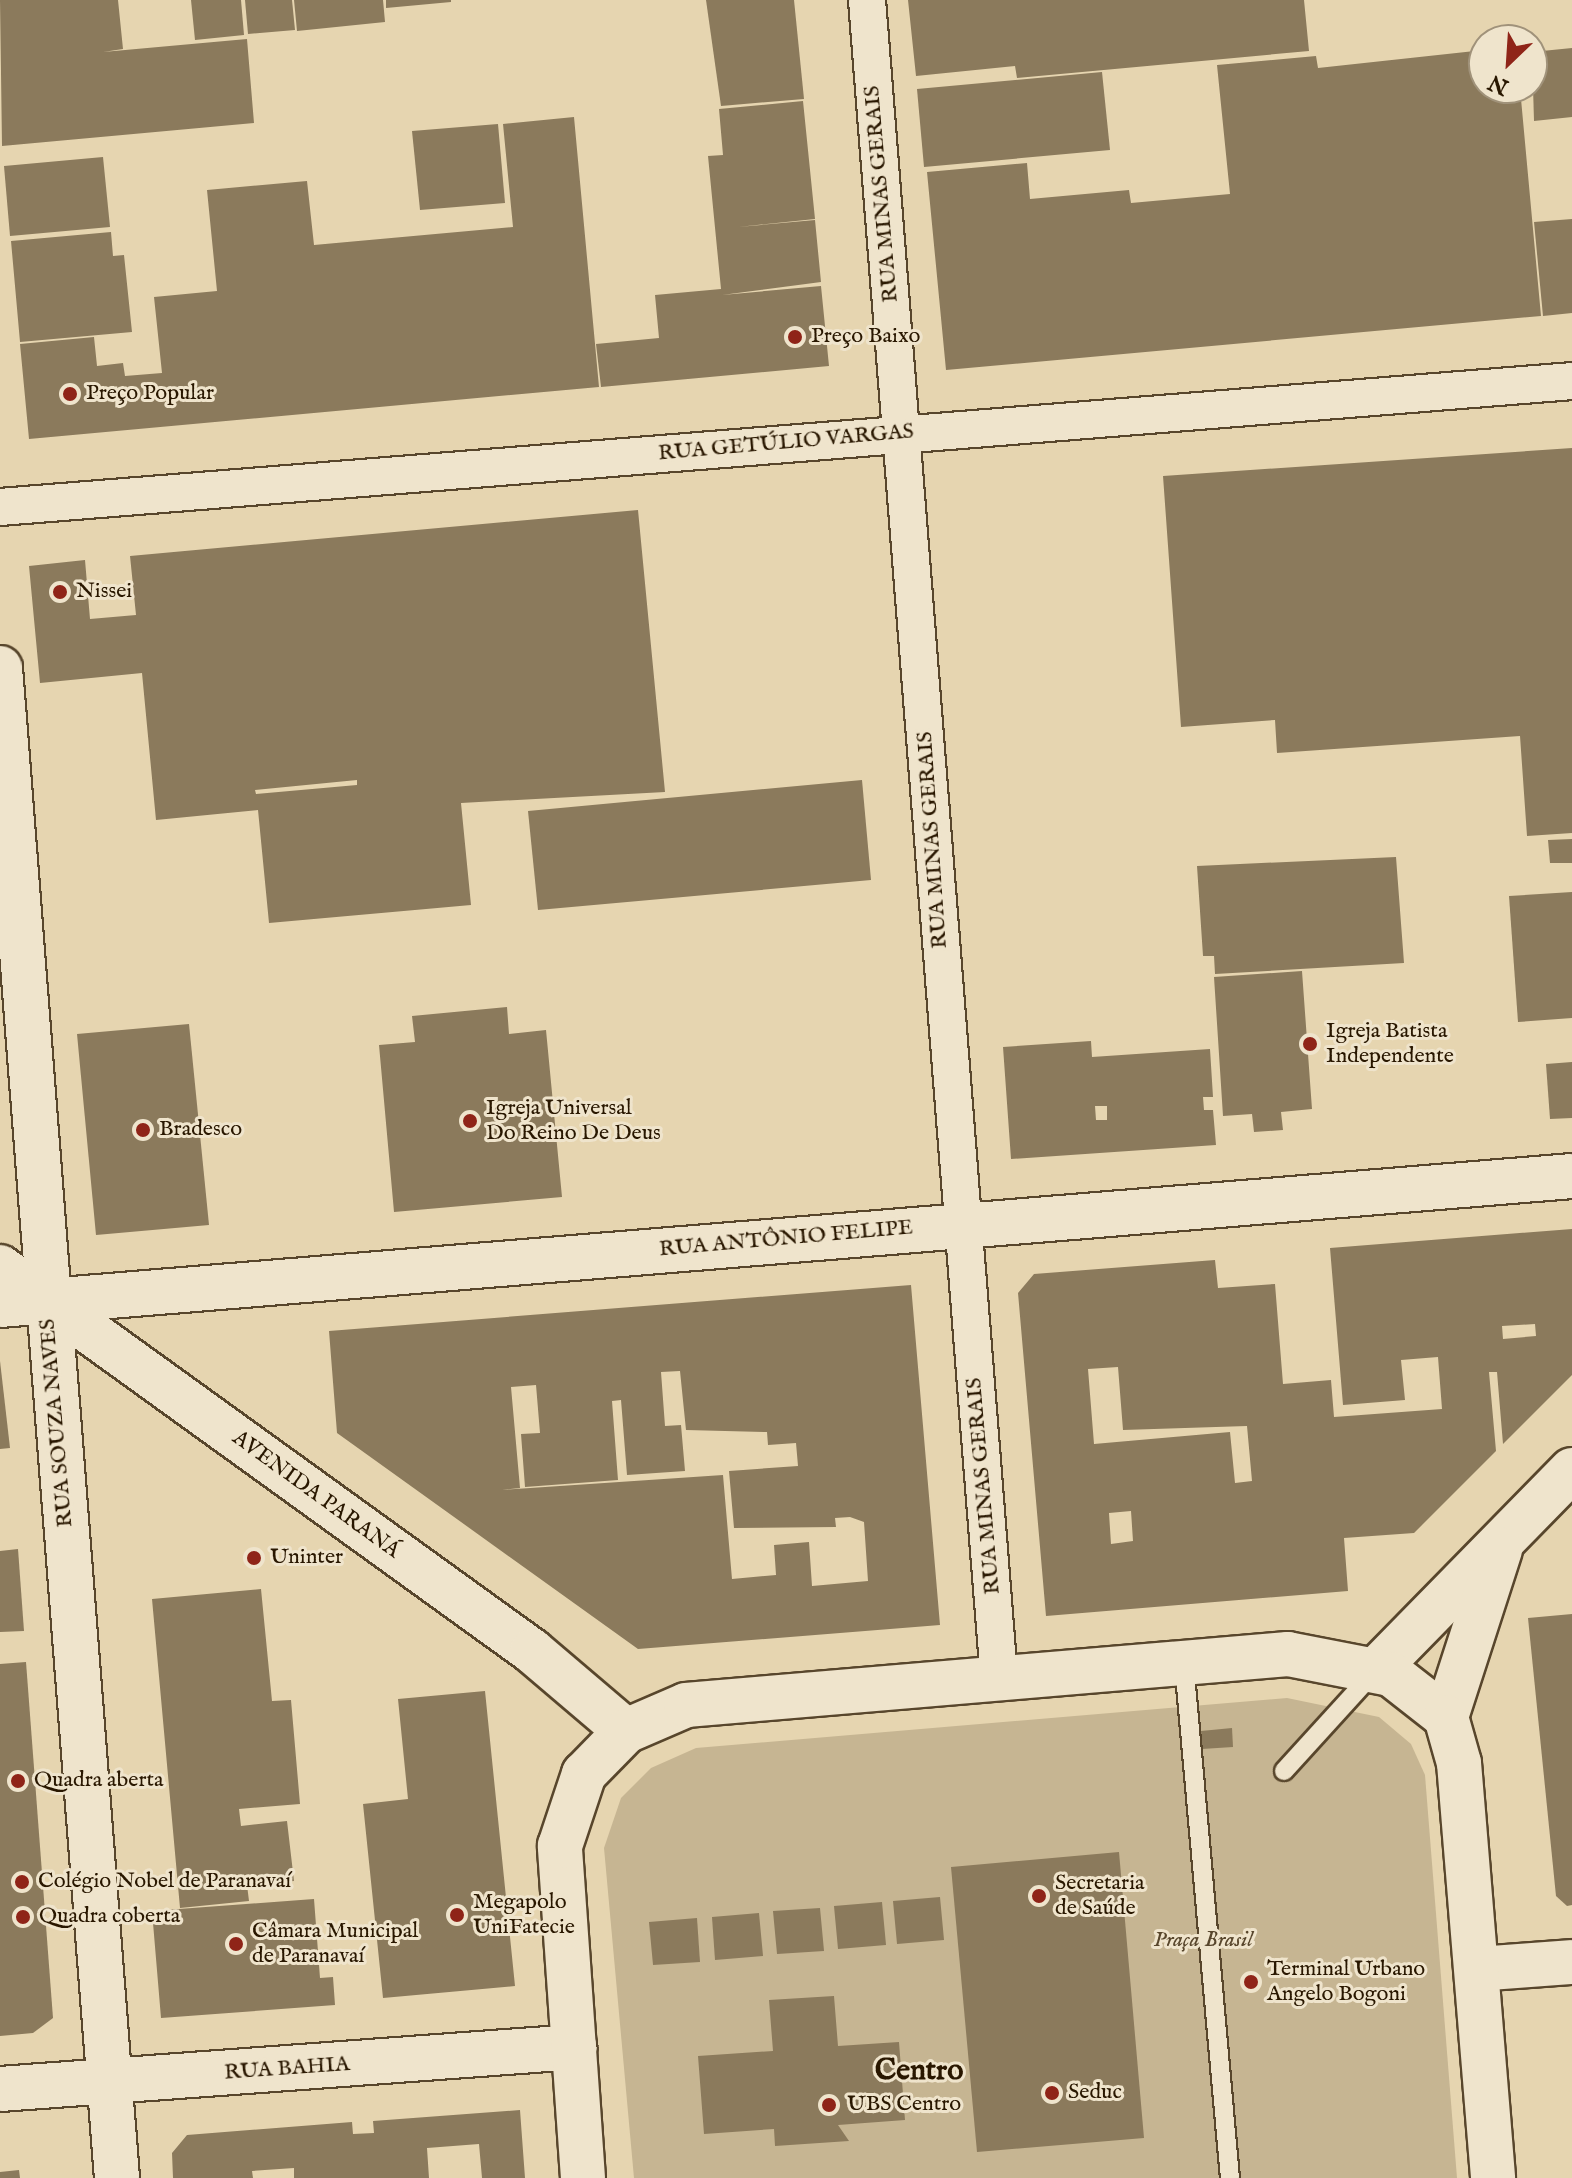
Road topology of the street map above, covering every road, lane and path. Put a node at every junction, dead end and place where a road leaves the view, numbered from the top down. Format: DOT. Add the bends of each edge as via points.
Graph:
graph roads {
  1 [pos="867,0"];
  2 [pos="1572,381"];
  3 [pos="901,434"];
  4 [pos="0,507"];
  5 [pos="0,668"];
  6 [pos="1572,1176"];
  7 [pos="963,1224"];
  8 [pos="0,1267"];
  9 [pos="47,1302"];
  10 [pos="0,1305"];
  11 [pos="1572,1470"];
  12 [pos="1502,1544"];
  13 [pos="1184,1663"];
  14 [pos="1376,1670"];
  15 [pos="999,1679"];
  16 [pos="1446,1717"];
  17 [pos="626,1731"];
  18 [pos="1284,1771"];
  19 [pos="1572,1962"];
  20 [pos="1477,1969"];
  21 [pos="574,2047"];
  22 [pos="110,2083"];
  23 [pos="0,2089"];
  24 [pos="117,2178"];
  25 [pos="583,2178"];
  26 [pos="1230,2178"];
  27 [pos="1493,2178"];
  1 -- 3 [label="street, RUA MINAS GERAIS"];
  2 -- 3 [label="street, RUA GETÚLIO VARGAS"];
  3 -- 4 [label="street, RUA GETÚLIO VARGAS"];
  3 -- 7 [label="street, RUA MINAS GERAIS"];
  5 -- 9 [label="street, RUA SOUZA NAVES"];
  6 -- 7 [label="street, RUA ANTÔNIO FELIPE"];
  7 -- 9 [label="street, RUA ANTÔNIO FELIPE"];
  7 -- 15 [label="street, RUA MINAS GERAIS"];
  8 -- 9 [label="street, AVENIDA PARANÁ"];
  9 -- 10 [label="street, RUA ANTÔNIO FELIPE"];
  9 -- 17 [label="street, AVENIDA PARANÁ" via="532,1651"];
  9 -- 22 [label="street, RUA SOUZA NAVES"];
  11 -- 12 [label="street"];
  12 -- 14 [label="street"];
  12 -- 16 [label="street"];
  13 -- 14 [label="street" via="1288,1654"];
  13 -- 15 [label="street"];
  13 -- 26 [label="lane"];
  14 -- 16 [label="street" via="1402,1679"];
  14 -- 18 [label="lane"];
  15 -- 17 [label="street" via="686,1705"];
  16 -- 20 [label="street" via="1459,1763"];
  17 -- 21 [label="street" via="584,1774 560,1846"];
  19 -- 20 [label="street"];
  20 -- 27 [label="street"];
  21 -- 22 [label="street, RUA BAHIA"];
  21 -- 25 [label="street"];
  22 -- 23 [label="street, RUA BAHIA"];
  22 -- 24 [label="street, RUA SOUZA NAVES"];
}
